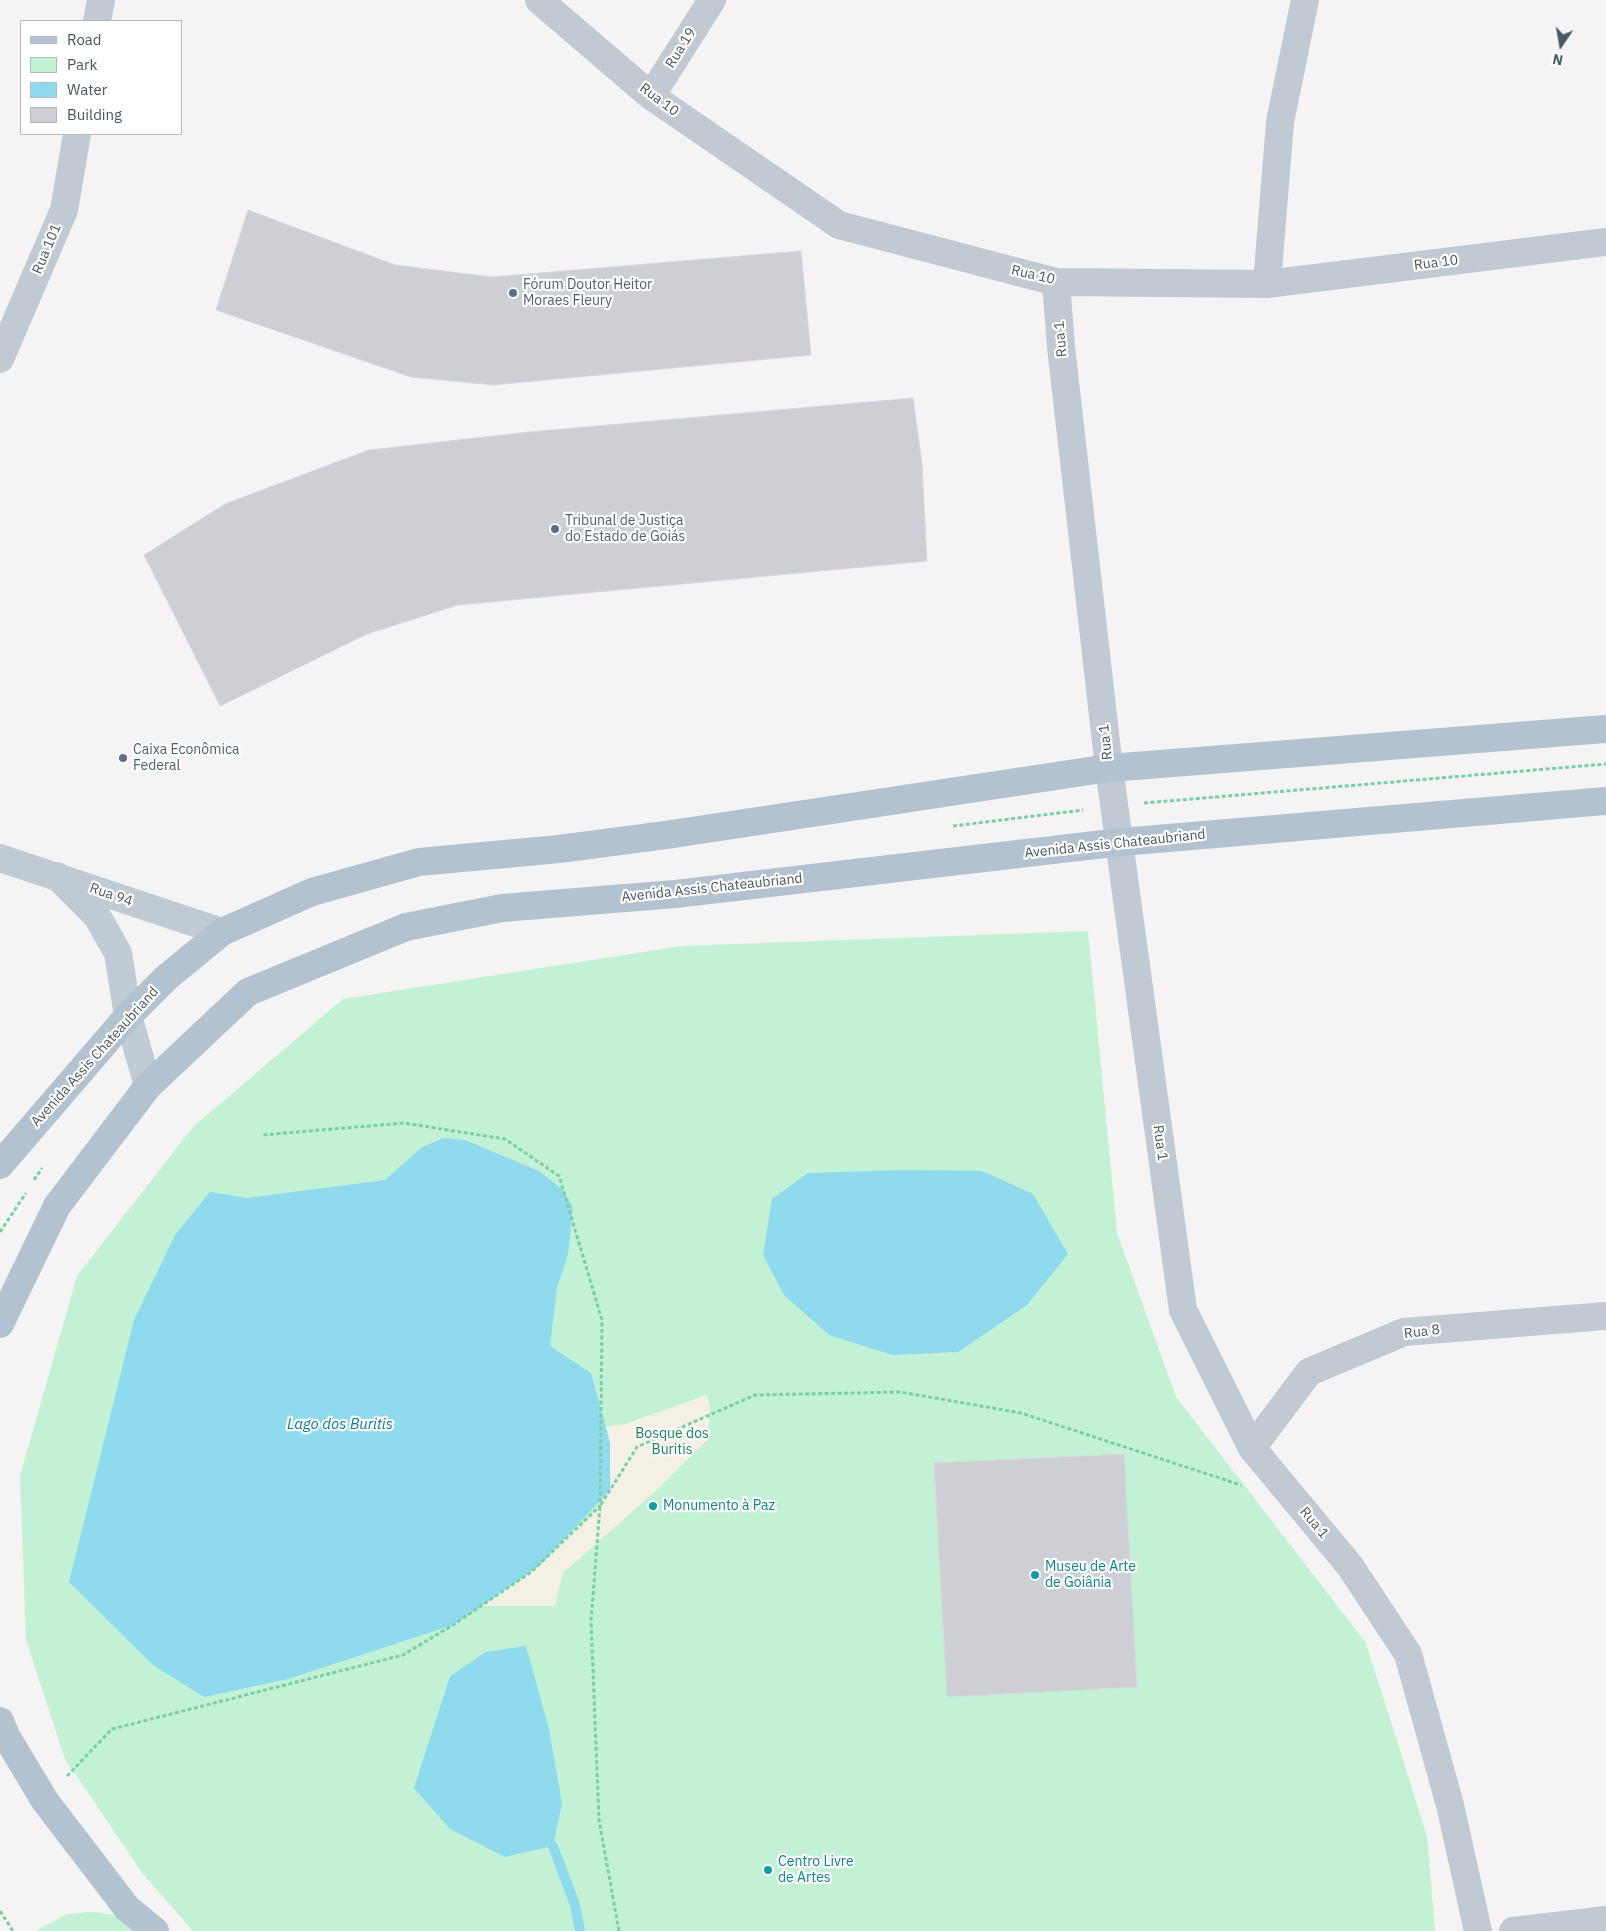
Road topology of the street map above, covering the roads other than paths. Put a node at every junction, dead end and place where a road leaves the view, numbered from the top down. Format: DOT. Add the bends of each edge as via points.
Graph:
graph roads {
  1 [pos="101,0"];
  2 [pos="539,0"];
  3 [pos="712,0"];
  4 [pos="1305,0"];
  5 [pos="97,20"];
  6 [pos="651,96"];
  7 [pos="77,135"];
  8 [pos="1606,242"];
  9 [pos="1056,282"];
  10 [pos="1267,284"];
  11 [pos="0,359"];
  12 [pos="1606,729"];
  13 [pos="1109,768"];
  14 [pos="1606,801"];
  15 [pos="1120,842"];
  16 [pos="0,858"];
  17 [pos="57,876"];
  18 [pos="222,932"];
  19 [pos="128,1016"];
  20 [pos="148,1086"];
  21 [pos="0,1165"];
  22 [pos="1606,1316"];
  23 [pos="0,1324"];
  24 [pos="1252,1448"];
  25 [pos="0,1722"];
  26 [pos="1606,1920"];
  27 [pos="154,1931"];
  28 [pos="1478,1931"];
  29 [pos="1513,1931"];
  1 -- 5 [label="street"];
  2 -- 6 [label="street, Rua 10"];
  3 -- 6 [label="street, Rua 19"];
  4 -- 10 [label="street" via="1280,122"];
  6 -- 9 [label="street, Rua 10" via="839,225"];
  7 -- 11 [label="street, Rua 101" via="64,210"];
  8 -- 10 [label="street, Rua 10"];
  9 -- 10 [label="street, Rua 10"];
  9 -- 13 [label="street, Rua 1"];
  12 -- 13 [label="main road, Avenida Assis Chateaubriand"];
  13 -- 15 [label="street, Rua 1"];
  13 -- 18 [label="main road, Avenida Assis Chateaubriand" via="656,836 419,862 312,892"];
  14 -- 15 [label="main road, Avenida Assis Chateaubriand"];
  15 -- 20 [label="main road, Avenida Assis Chateaubriand" via="675,894 502,908 406,927 248,992"];
  15 -- 24 [label="street, Rua 1" via="1183,1310"];
  16 -- 17 [label="main road, Rua 94"];
  17 -- 18 [label="main road, Rua 94"];
  17 -- 19 [label="main road" via="97,916 118,953"];
  18 -- 19 [label="main road, Avenida Assis Chateaubriand" via="166,978"];
  19 -- 20 [label="main road"];
  19 -- 21 [label="main road, Avenida Assis Chateaubriand"];
  20 -- 23 [label="main road, Avenida Assis Chateaubriand" via="57,1206"];
  22 -- 24 [label="street, Rua 8" via="1404,1332 1309,1372"];
  24 -- 28 [label="street, Rua 1" via="1350,1566 1408,1654 1450,1805"];
  25 -- 27 [label="main road" via="45,1801 127,1908"];
  26 -- 29 [label="street"];
}
